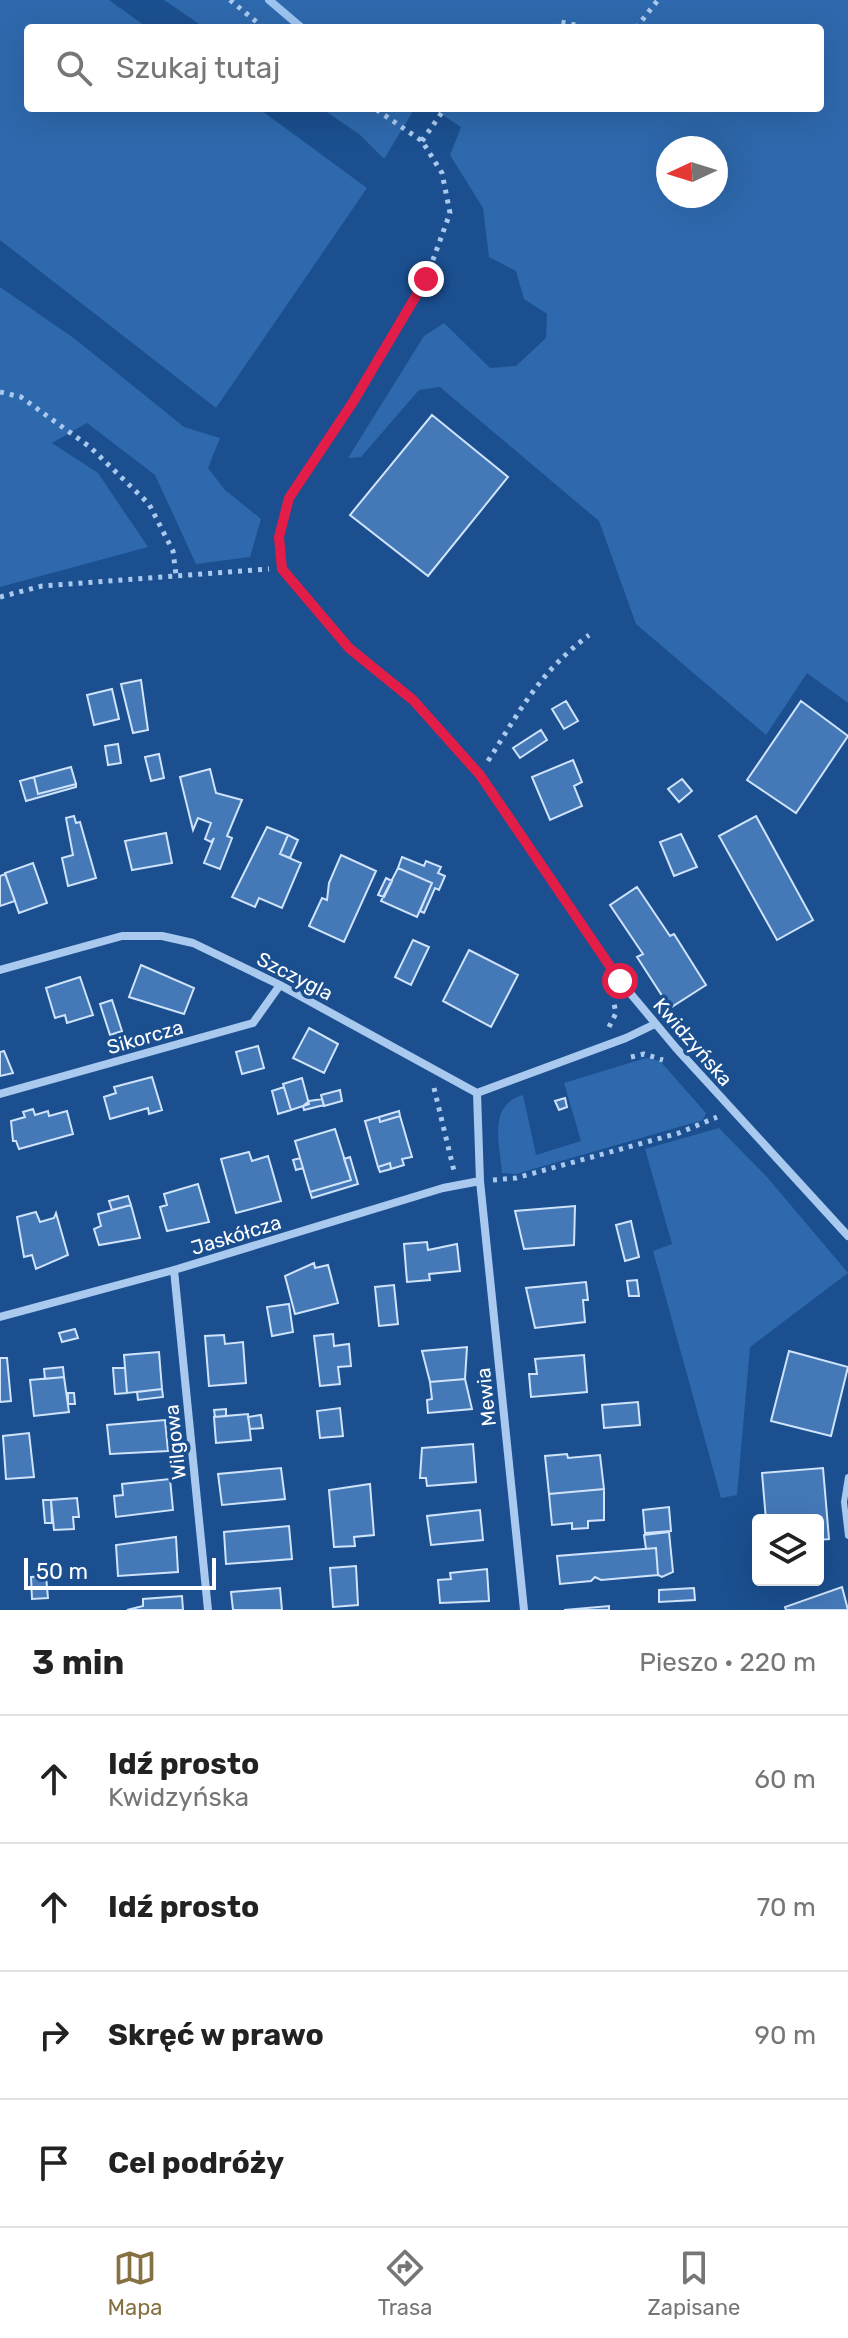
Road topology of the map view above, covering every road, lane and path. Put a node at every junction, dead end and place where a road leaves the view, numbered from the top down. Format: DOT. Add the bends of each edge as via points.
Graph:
graph roads {
  1 [pos="230,0"];
  2 [pos="658,0"];
  3 [pos="259,24"];
  4 [pos="639,24"];
  5 [pos="380,112"];
  6 [pos="442,112"];
  7 [pos="422,141"];
  8 [pos="0,392"];
  9 [pos="353,402"];
  10 [pos="282,569"];
  11 [pos="176,575"];
  12 [pos="0,597"];
  13 [pos="589,635"];
  14 [pos="480,775"];
  15 [pos="0,970"];
  16 [pos="280,985"];
  17 [pos="608,990"];
  18 [pos="613,1021"];
  19 [pos="655,1024"];
  20 [pos="625,1058"];
  21 [pos="662,1059"];
  22 [pos="437,1070"];
  23 [pos="477,1093"];
  24 [pos="0,1094"];
  25 [pos="729,1107"];
  26 [pos="498,1165"];
  27 [pos="499,1180"];
  28 [pos="480,1181"];
  29 [pos="458,1185"];
  30 [pos="848,1236"];
  31 [pos="174,1270"];
  32 [pos="0,1317"];
  33 [pos="848,1477"];
  34 [pos="848,1536"];
  35 [pos="208,1610"];
  36 [pos="524,1610"];
  1 -- 3 [label="path"];
  2 -- 4 [label="path"];
  5 -- 7 [label="path"];
  6 -- 7 [label="path"];
  7 -- 9 [label="path" via="442,173 450,213 426,279"];
  8 -- 11 [label="path" via="21,397 90,447 149,504 173,551"];
  9 -- 10 [label="lane" via="289,498 279,537"];
  10 -- 11 [label="path"];
  10 -- 14 [label="lane" via="349,648 413,700"];
  11 -- 12 [label="path" via="42,586"];
  13 -- 14 [label="path" via="536,683"];
  14 -- 19 [label="street, Kwidzyńska"];
  15 -- 16 [label="street, Szczygla" via="122,936 162,936 193,943"];
  16 -- 22 [label="street, Szczygla"];
  16 -- 24 [label="street, Sikorcza" via="253,1023"];
  17 -- 18 [label="path" via="615,1003"];
  19 -- 23 [label="street"];
  19 -- 25 [label="street, Kwidzyńska"];
  20 -- 21 [label="path" via="644,1054"];
  22 -- 23 [label="street, Szczygla"];
  22 -- 29 [label="path" via="432,1081"];
  23 -- 28 [label="street"];
  25 -- 27 [label="path" via="711,1122 679,1133"];
  25 -- 30 [label="street, Kwidzyńska"];
  26 -- 27 [label="path"];
  27 -- 28 [label="path"];
  28 -- 29 [label="street, Jaskółcza"];
  28 -- 36 [label="street, Mewia"];
  29 -- 31 [label="street, Jaskółcza"];
  31 -- 32 [label="street, Jaskółcza"];
  31 -- 35 [label="street, Wilgowa"];
  33 -- 34 [label="lane"];
}
